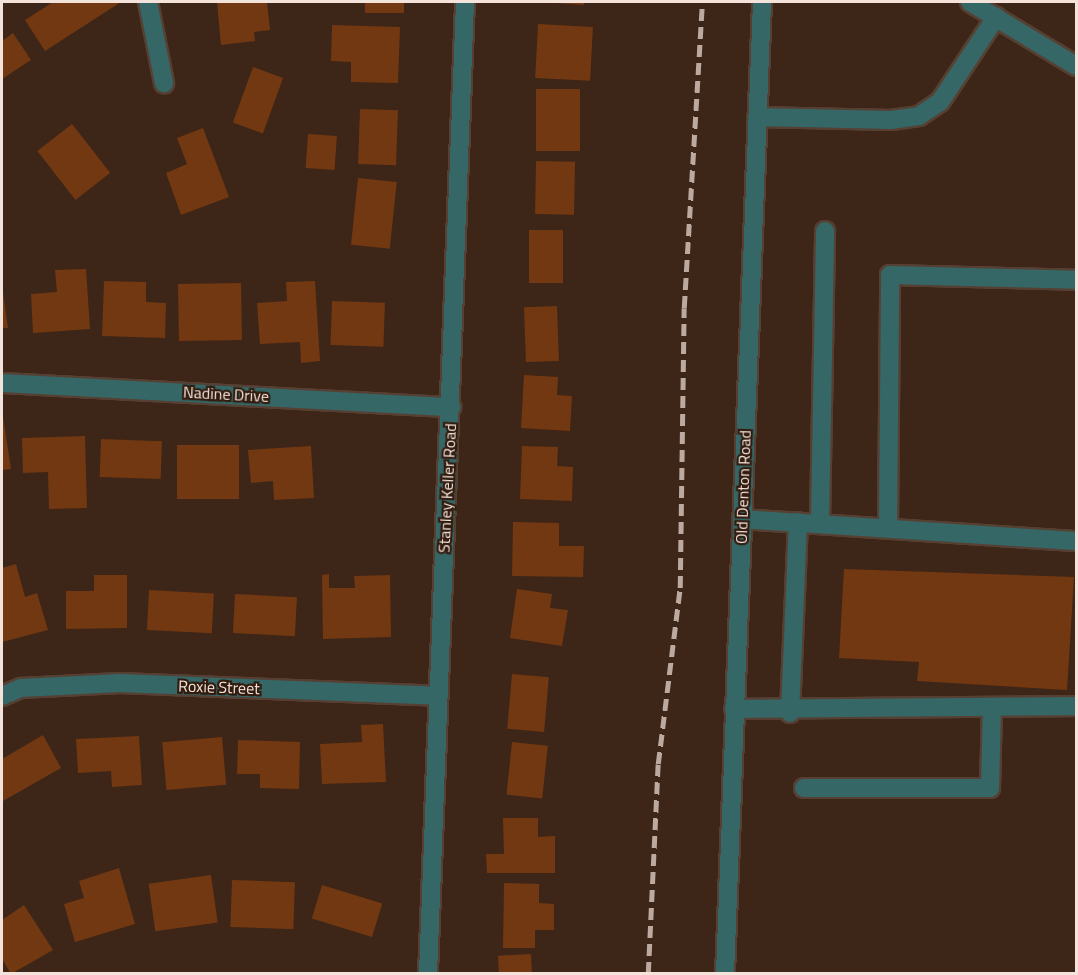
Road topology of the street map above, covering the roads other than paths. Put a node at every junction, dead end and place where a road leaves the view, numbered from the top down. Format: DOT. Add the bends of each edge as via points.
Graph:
graph roads {
  1 [pos="148,2"];
  2 [pos="465,2"];
  3 [pos="762,2"];
  4 [pos="970,2"];
  5 [pos="996,17"];
  6 [pos="1077,66"];
  7 [pos="164,83"];
  8 [pos="757,117"];
  9 [pos="825,231"];
  10 [pos="1077,280"];
  11 [pos="2,383"];
  12 [pos="451,407"];
  13 [pos="742,519"];
  14 [pos="798,522"];
  15 [pos="820,523"];
  16 [pos="888,525"];
  17 [pos="1075,537"];
  18 [pos="2,696"];
  19 [pos="438,696"];
  20 [pos="1077,706"];
  21 [pos="992,708"];
  22 [pos="734,709"];
  23 [pos="790,713"];
  24 [pos="804,788"];
  25 [pos="428,974"];
  26 [pos="725,974"];
  1 -- 7 [label="street"];
  2 -- 12 [label="street, Stanley Keller Road"];
  3 -- 8 [label="street, Old Denton Road"];
  4 -- 5 [label="street"];
  5 -- 6 [label="street"];
  5 -- 8 [label="street" via="940,102 919,116 891,120"];
  8 -- 13 [label="street, Old Denton Road"];
  9 -- 15 [label="street"];
  10 -- 16 [label="street" via="891,275"];
  11 -- 12 [label="street, Nadine Drive"];
  12 -- 19 [label="street, Stanley Keller Road"];
  13 -- 14 [label="street"];
  13 -- 22 [label="street, Old Denton Road"];
  14 -- 15 [label="street"];
  14 -- 23 [label="street"];
  15 -- 16 [label="street"];
  16 -- 17 [label="street"];
  18 -- 19 [label="street, Roxie Street" via="21,688 120,683"];
  19 -- 25 [label="street, Stanley Keller Road"];
  20 -- 21 [label="street"];
  21 -- 23 [label="street"];
  21 -- 24 [label="street" via="990,788"];
  22 -- 23 [label="street"];
  22 -- 26 [label="street, Old Denton Road"];
}
